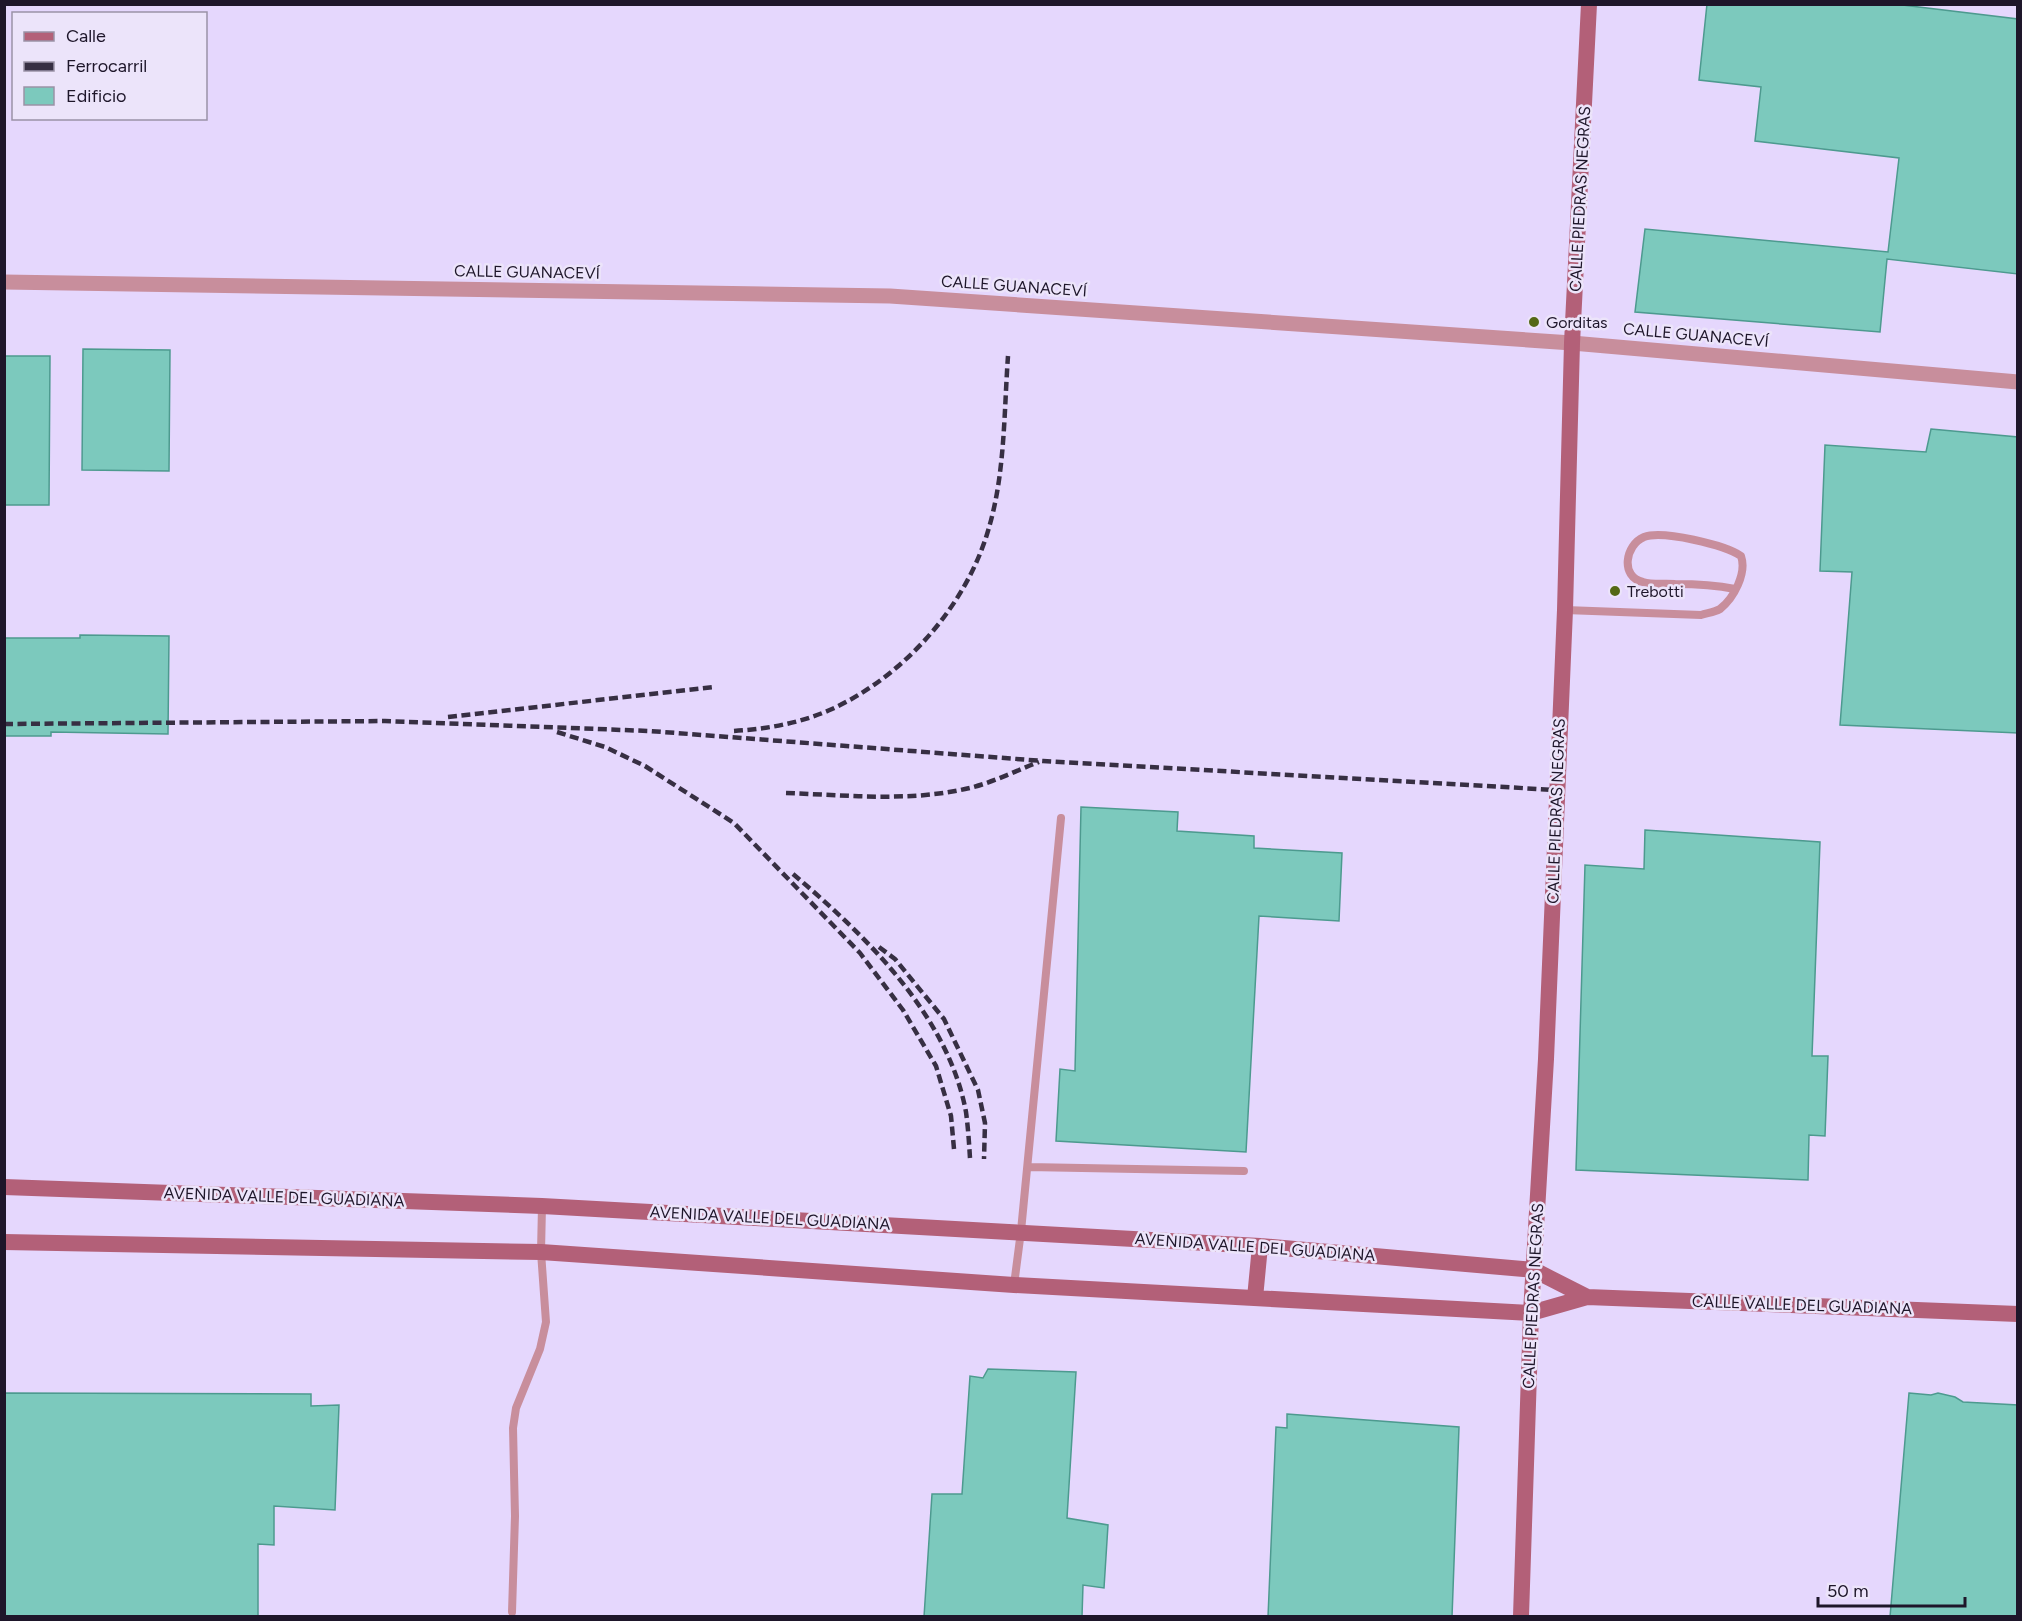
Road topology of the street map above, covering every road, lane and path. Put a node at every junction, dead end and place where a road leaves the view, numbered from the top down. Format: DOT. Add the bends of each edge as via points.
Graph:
graph roads {
  1 [pos="1589,4"];
  2 [pos="4,282"];
  3 [pos="1572,343"];
  4 [pos="2018,382"];
  5 [pos="1735,589"];
  6 [pos="1565,610"];
  7 [pos="1061,818"];
  8 [pos="1028,1167"];
  9 [pos="1244,1171"];
  10 [pos="4,1187"];
  11 [pos="542,1206"];
  12 [pos="1021,1231"];
  13 [pos="4,1242"];
  14 [pos="1260,1246"];
  15 [pos="541,1252"];
  16 [pos="1534,1270"];
  17 [pos="1014,1285"];
  18 [pos="1587,1297"];
  19 [pos="1255,1298"];
  20 [pos="1531,1313"];
  21 [pos="2018,1314"];
  22 [pos="513,1612"];
  23 [pos="1521,1617"];
  1 -- 3 [label="main road, CALLE PIEDRAS NEGRAS"];
  2 -- 3 [label="street, CALLE GUANACEVÍ" via="890,296"];
  3 -- 4 [label="street, CALLE GUANACEVÍ"];
  3 -- 6 [label="main road, CALLE PIEDRAS NEGRAS"];
  5 -- 5 [label="lane" via="1744,565 1741,556 1719,546 1666,535 1646,536 1629,553 1626,564 1640,582"];
  5 -- 6 [label="lane" via="1718,610 1701,615"];
  6 -- 16 [label="main road, CALLE PIEDRAS NEGRAS"];
  7 -- 8 [label="lane"];
  8 -- 9 [label="lane"];
  8 -- 12 [label="lane"];
  10 -- 11 [label="main road, AVENIDA VALLE DEL GUADIANA"];
  11 -- 12 [label="main road, AVENIDA VALLE DEL GUADIANA"];
  11 -- 15 [label="lane"];
  12 -- 14 [label="main road, AVENIDA VALLE DEL GUADIANA"];
  12 -- 17 [label="lane"];
  13 -- 15 [label="main road"];
  14 -- 16 [label="main road, AVENIDA VALLE DEL GUADIANA"];
  14 -- 19 [label="main road"];
  15 -- 17 [label="main road"];
  15 -- 22 [label="lane" via="546,1322 540,1349 516,1408 513,1428"];
  16 -- 18 [label="main road"];
  16 -- 20 [label="main road, CALLE PIEDRAS NEGRAS"];
  17 -- 19 [label="main road"];
  18 -- 20 [label="main road"];
  18 -- 21 [label="main road, CALLE VALLE DEL GUADIANA"];
  19 -- 20 [label="main road"];
  20 -- 23 [label="main road, CALLE PIEDRAS NEGRAS"];
}
